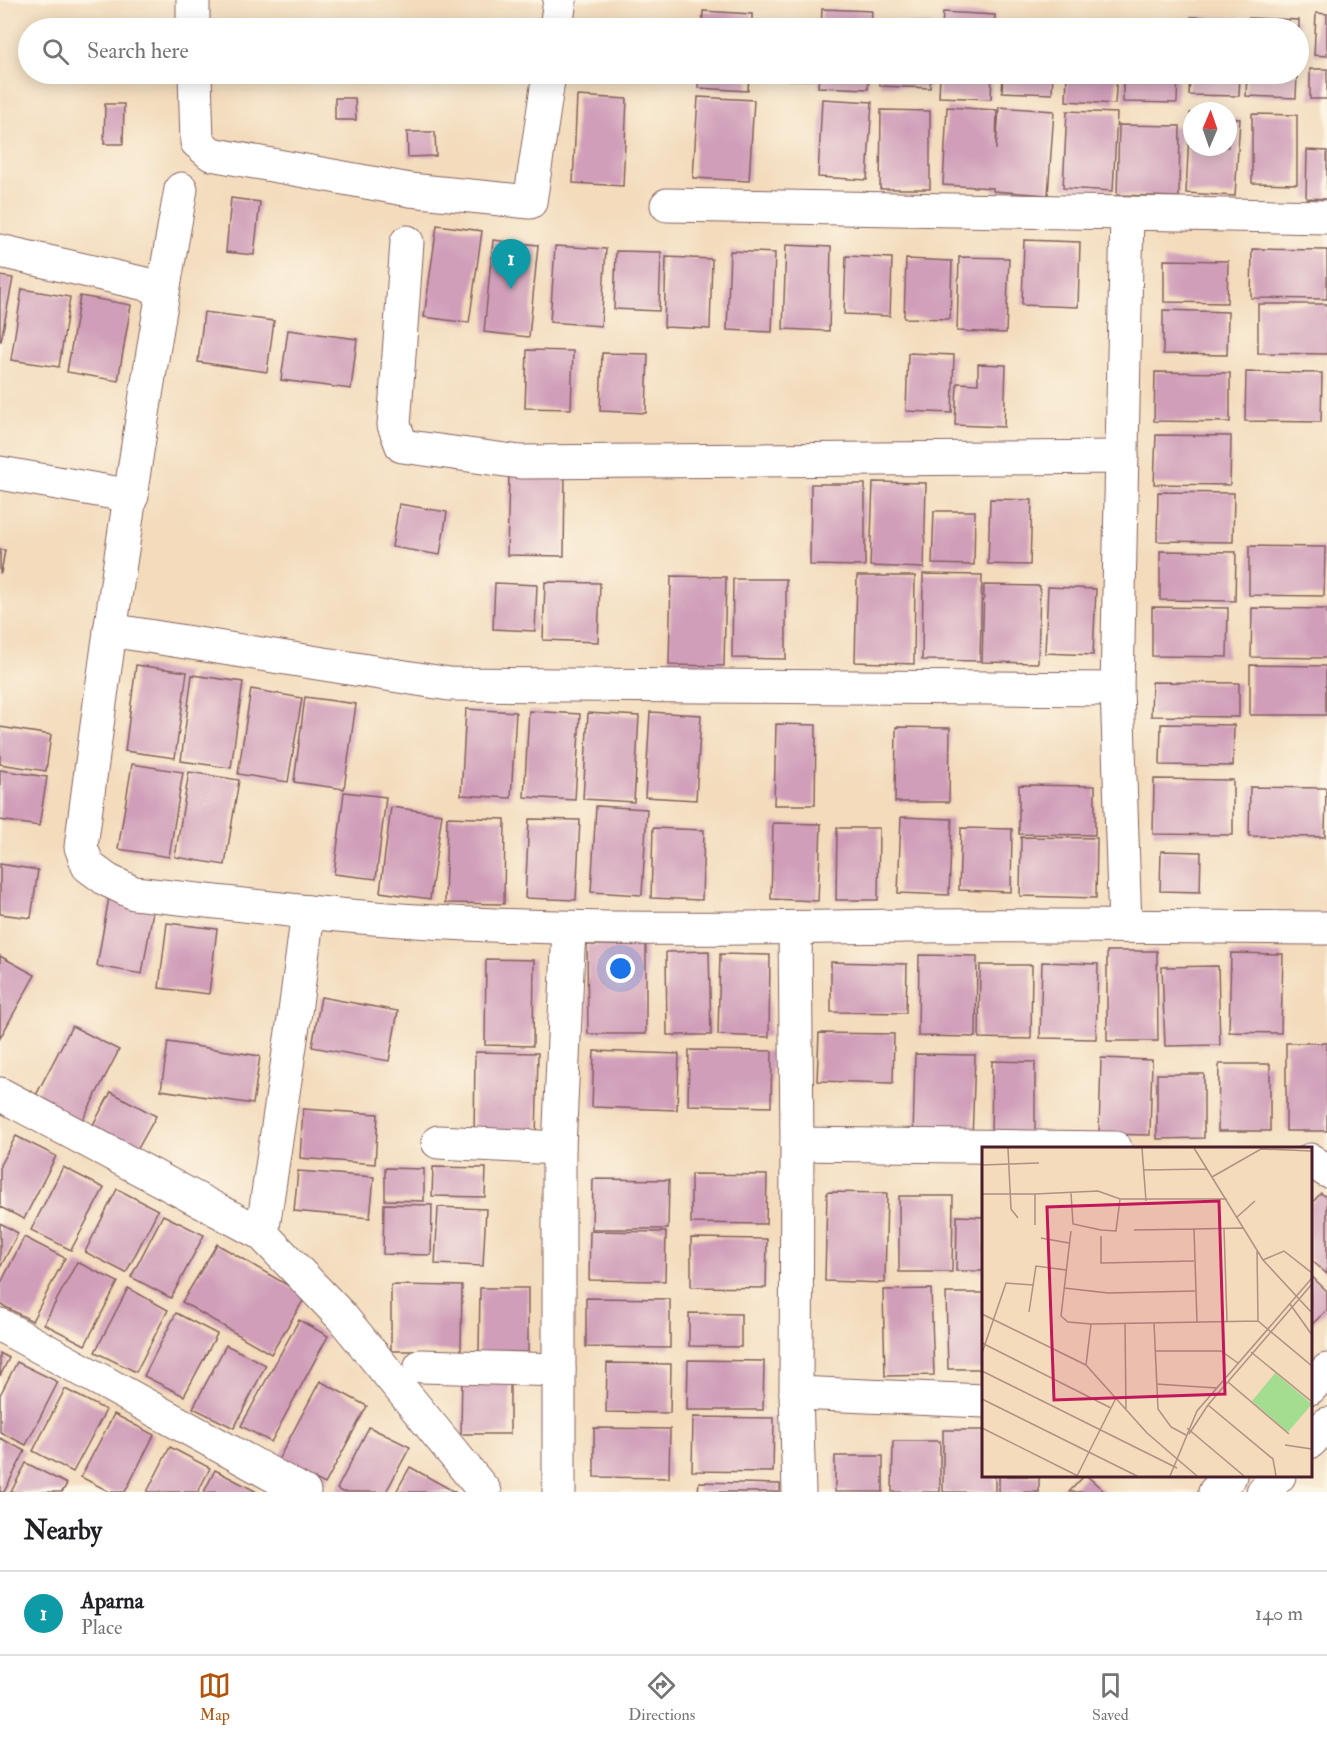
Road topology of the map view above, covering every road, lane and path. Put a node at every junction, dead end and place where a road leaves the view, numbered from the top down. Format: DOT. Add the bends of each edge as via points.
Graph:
graph roads {
  1 [pos="193,0"];
  2 [pos="560,0"];
  3 [pos="193,18"];
  4 [pos="557,18"];
  5 [pos="195,84"];
  6 [pos="548,84"];
  7 [pos="181,189"];
  8 [pos="667,205"];
  9 [pos="1127,213"];
  10 [pos="1327,217"];
  11 [pos="407,242"];
  12 [pos="0,251"];
  13 [pos="163,288"];
  14 [pos="1122,457"];
  15 [pos="0,473"];
  16 [pos="132,496"];
  17 [pos="110,630"];
  18 [pos="1117,689"];
  19 [pos="308,912"];
  20 [pos="1125,926"];
  21 [pos="569,928"];
  22 [pos="795,928"];
  23 [pos="1327,928"];
  24 [pos="0,1094"];
  25 [pos="438,1142"];
  26 [pos="797,1144"];
  27 [pos="988,1147"];
  28 [pos="559,1148"];
  29 [pos="1312,1161"];
  30 [pos="1327,1171"];
  31 [pos="262,1234"];
  32 [pos="0,1325"];
  33 [pos="420,1366"];
  34 [pos="559,1370"];
  35 [pos="1327,1370"];
  36 [pos="1312,1387"];
  37 [pos="796,1393"];
  38 [pos="982,1401"];
  39 [pos="1327,1424"];
  40 [pos="1312,1441"];
  41 [pos="1229,1477"];
  42 [pos="1278,1477"];
  43 [pos="304,1492"];
  44 [pos="484,1492"];
  45 [pos="559,1492"];
  46 [pos="800,1492"];
  47 [pos="1215,1492"];
  48 [pos="1263,1492"];
  1 -- 3 [label="street"];
  2 -- 4 [label="street"];
  5 -- 6 [label="street" via="197,142 211,154 410,190 530,202"];
  7 -- 13 [label="street"];
  8 -- 9 [label="street"];
  9 -- 10 [label="street"];
  9 -- 14 [label="street"];
  11 -- 14 [label="street" via="394,425 402,446 520,462"];
  12 -- 13 [label="street"];
  13 -- 16 [label="street"];
  14 -- 18 [label="street"];
  15 -- 16 [label="street"];
  16 -- 17 [label="street"];
  17 -- 18 [label="street" via="449,684"];
  17 -- 19 [label="street" via="81,847 88,866 135,893"];
  18 -- 20 [label="street"];
  19 -- 21 [label="street" via="392,921"];
  19 -- 31 [label="street"];
  20 -- 22 [label="street"];
  20 -- 23 [label="street"];
  21 -- 22 [label="street"];
  21 -- 28 [label="street"];
  22 -- 26 [label="street"];
  24 -- 31 [label="street"];
  25 -- 28 [label="street"];
  26 -- 27 [label="street"];
  26 -- 37 [label="street"];
  28 -- 34 [label="street"];
  29 -- 30 [label="street"];
  31 -- 44 [label="street" via="340,1316"];
  32 -- 43 [label="street"];
  33 -- 34 [label="street"];
  34 -- 45 [label="street"];
  35 -- 36 [label="street"];
  37 -- 38 [label="street"];
  37 -- 46 [label="street"];
  39 -- 40 [label="street"];
  41 -- 47 [label="street"];
  42 -- 48 [label="street"];
}
